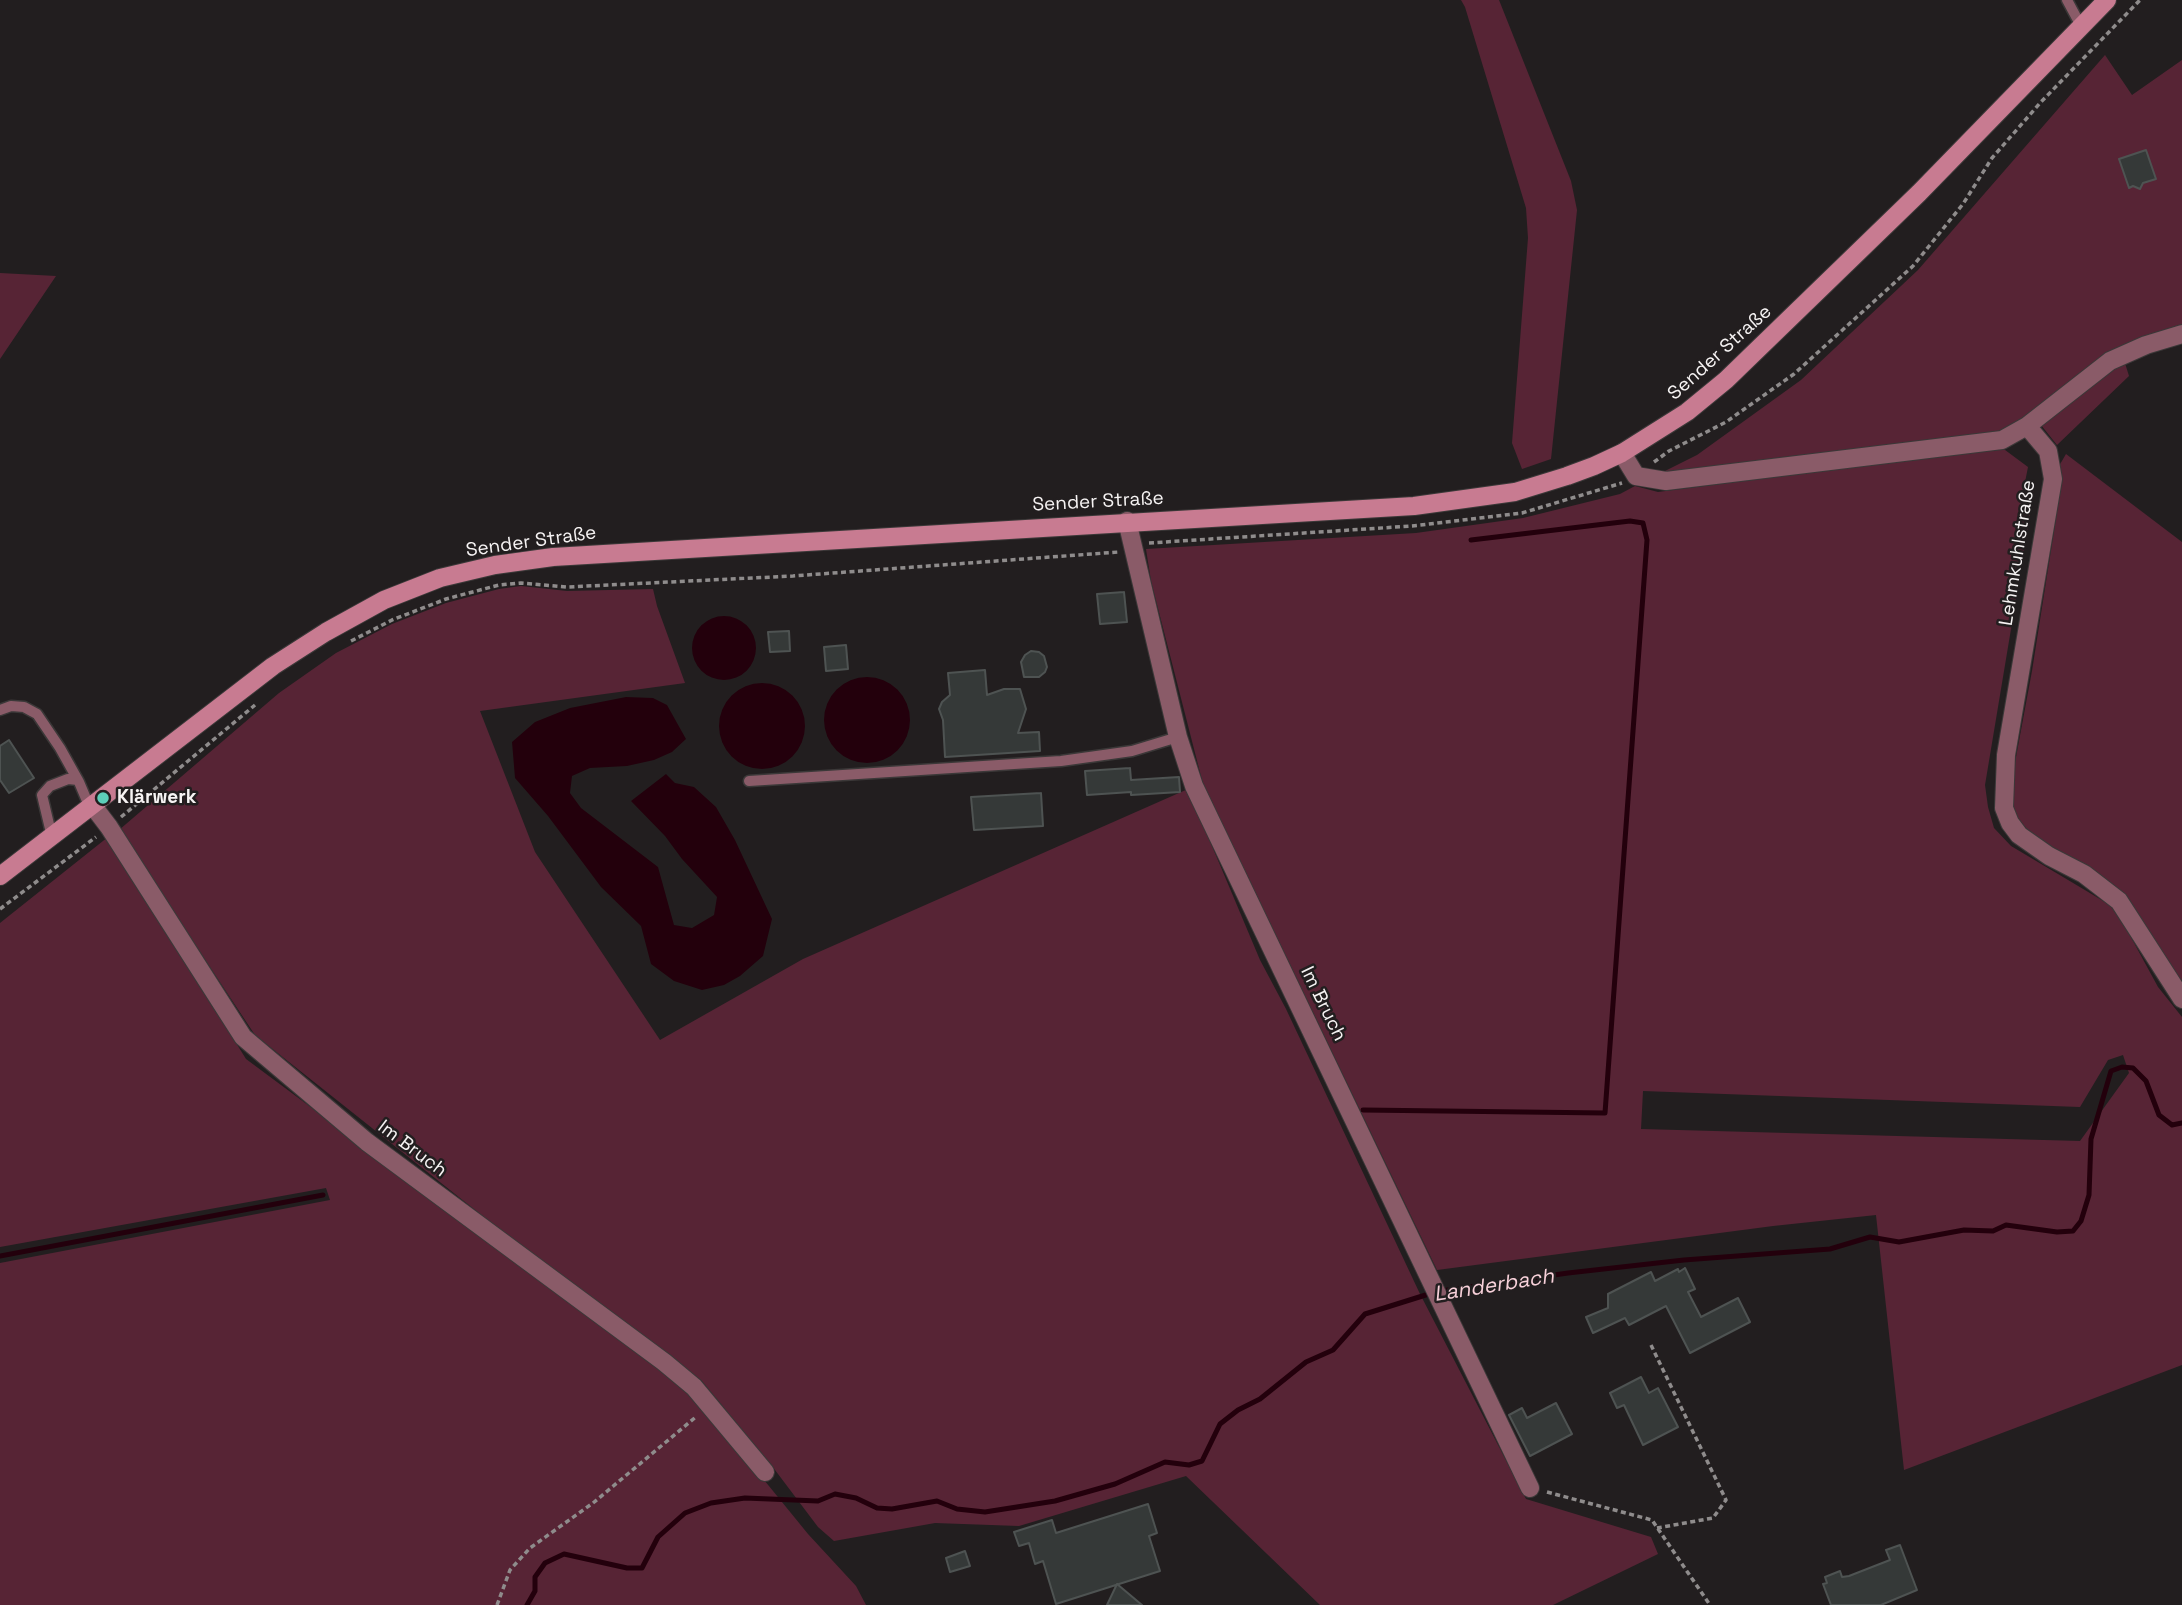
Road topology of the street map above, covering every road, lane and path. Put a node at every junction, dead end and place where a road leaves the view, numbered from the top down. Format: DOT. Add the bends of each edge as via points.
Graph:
graph roads {
  1 [pos="2067,0"];
  2 [pos="2107,0"];
  3 [pos="2140,0"];
  4 [pos="2081,26"];
  5 [pos="2182,334"];
  6 [pos="2028,426"];
  7 [pos="1622,453"];
  8 [pos="1636,475"];
  9 [pos="1127,522"];
  10 [pos="1134,551"];
  11 [pos="346,643"];
  12 [pos="255,705"];
  13 [pos="0,710"];
  14 [pos="1178,737"];
  15 [pos="78,780"];
  16 [pos="748,782"];
  17 [pos="91,807"];
  18 [pos="109,827"];
  19 [pos="52,837"];
  20 [pos="0,876"];
  21 [pos="0,909"];
  22 [pos="2182,999"];
  23 [pos="1651,1345"];
  24 [pos="710,1406"];
  25 [pos="765,1472"];
  26 [pos="1530,1488"];
  27 [pos="1657,1528"];
  28 [pos="497,1605"];
  29 [pos="1710,1605"];
  1 -- 4 [label="lane"];
  2 -- 4 [label="main road, Sender Straße"];
  3 -- 8 [label="path" via="1992,158 1964,204 1913,266 1794,374 1726,422 1669,451"];
  4 -- 7 [label="main road, Sender Straße" via="1919,193 1726,380 1687,412"];
  5 -- 6 [label="street" via="2110,361"];
  6 -- 8 [label="street" via="1989,441 1666,481"];
  6 -- 22 [label="street, Lehmkuhlstraße" via="2048,451 2053,478 2006,755 2004,808 2019,835 2119,901"];
  7 -- 8 [label="street"];
  7 -- 9 [label="main road, Sender Straße" via="1515,492 1414,506"];
  8 -- 10 [label="path" via="1616,486 1522,513 1412,526 1151,541"];
  9 -- 10 [label="street, Im Bruch"];
  9 -- 17 [label="main road, Sender Straße" via="553,557 440,578 384,600 274,666"];
  10 -- 11 [label="path" via="793,576 567,587 499,584 391,620"];
  10 -- 14 [label="street, Im Bruch"];
  12 -- 18 [label="path"];
  13 -- 15 [label="lane" via="24,707 37,714"];
  14 -- 16 [label="lane" via="1132,751 1062,761"];
  14 -- 26 [label="street, Im Bruch" via="1194,786"];
  15 -- 17 [label="lane"];
  15 -- 19 [label="lane" via="50,786 42,795"];
  17 -- 18 [label="street, Im Bruch"];
  17 -- 19 [label="main road, Sender Straße"];
  18 -- 21 [label="path"];
  18 -- 24 [label="street, Im Bruch" via="243,1037 367,1142 664,1362"];
  19 -- 20 [label="main road, Sender Straße"];
  23 -- 27 [label="path" via="1726,1500 1713,1518"];
  24 -- 25 [label="street, Im Bruch"];
  24 -- 28 [label="path" via="593,1503 530,1548 510,1570"];
  26 -- 27 [label="path" via="1652,1520"];
  27 -- 29 [label="path"];
}
